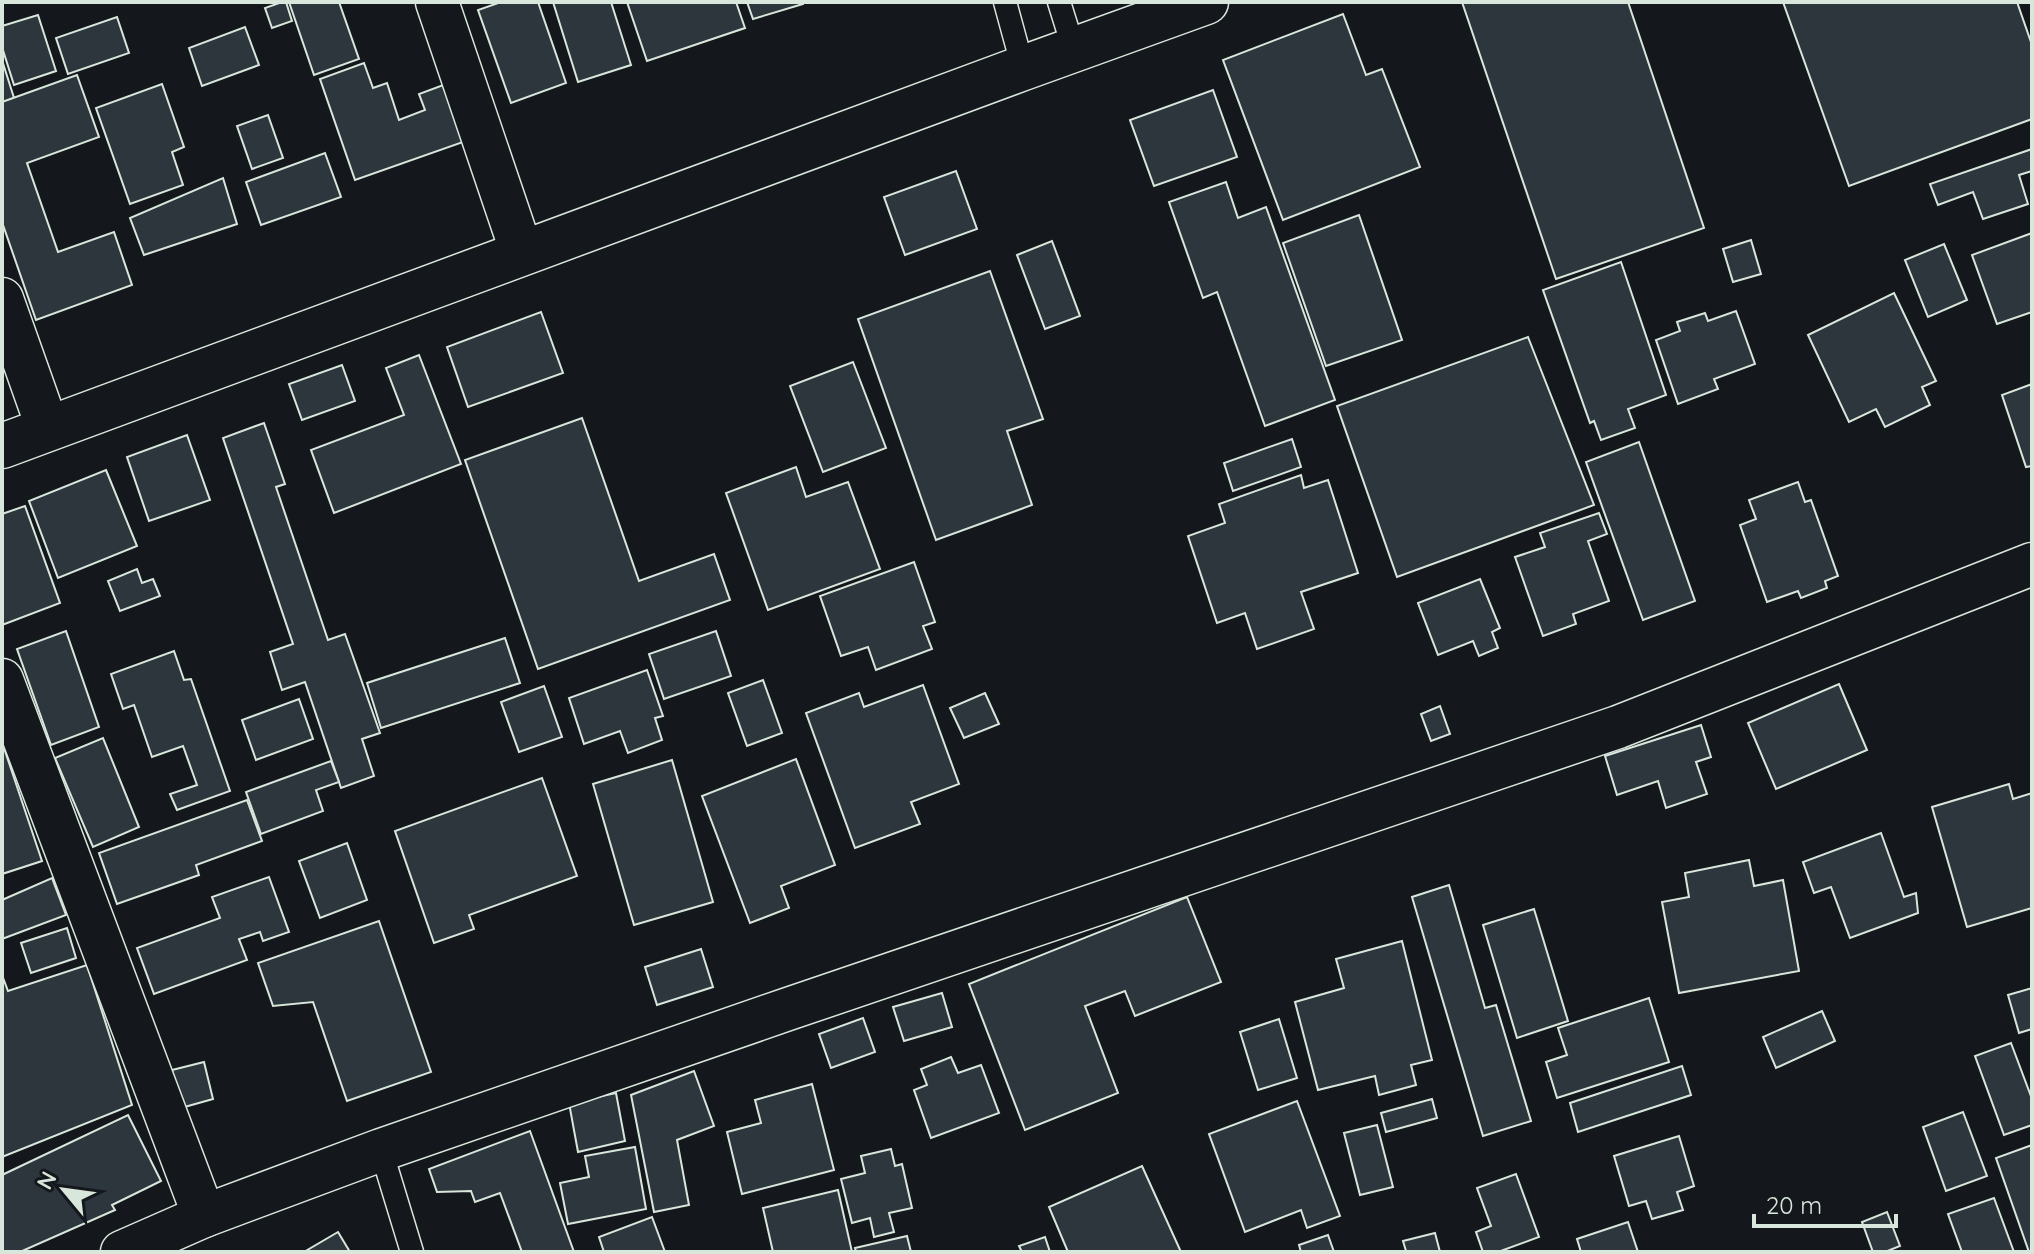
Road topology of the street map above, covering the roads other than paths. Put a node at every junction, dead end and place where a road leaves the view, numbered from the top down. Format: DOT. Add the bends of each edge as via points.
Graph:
graph roads {
  1 [pos="437,2"];
  2 [pos="1005,2"];
  3 [pos="1059,2"];
  4 [pos="1206,2"];
  5 [pos="1074,50"];
  6 [pos="1023,68"];
  7 [pos="522,253"];
  8 [pos="2,299"];
  9 [pos="48,429"];
  10 [pos="2,446"];
  11 [pos="2032,564"];
  12 [pos="2,680"];
  13 [pos="381,1150"];
  14 [pos="204,1216"];
  15 [pos="122,1252"];
  16 [pos="412,1252"];
  1 -- 7 [label="street"];
  2 -- 6 [label="lane"];
  3 -- 5 [label="lane"];
  4 -- 5 [label="highway"];
  5 -- 6 [label="highway"];
  6 -- 7 [label="highway"];
  7 -- 9 [label="highway"];
  8 -- 9 [label="street"];
  9 -- 10 [label="highway"];
  11 -- 13 [label="street" via="1618,727"];
  12 -- 14 [label="street"];
  13 -- 14 [label="street"];
  13 -- 16 [label="lane"];
  14 -- 15 [label="street"];
}
